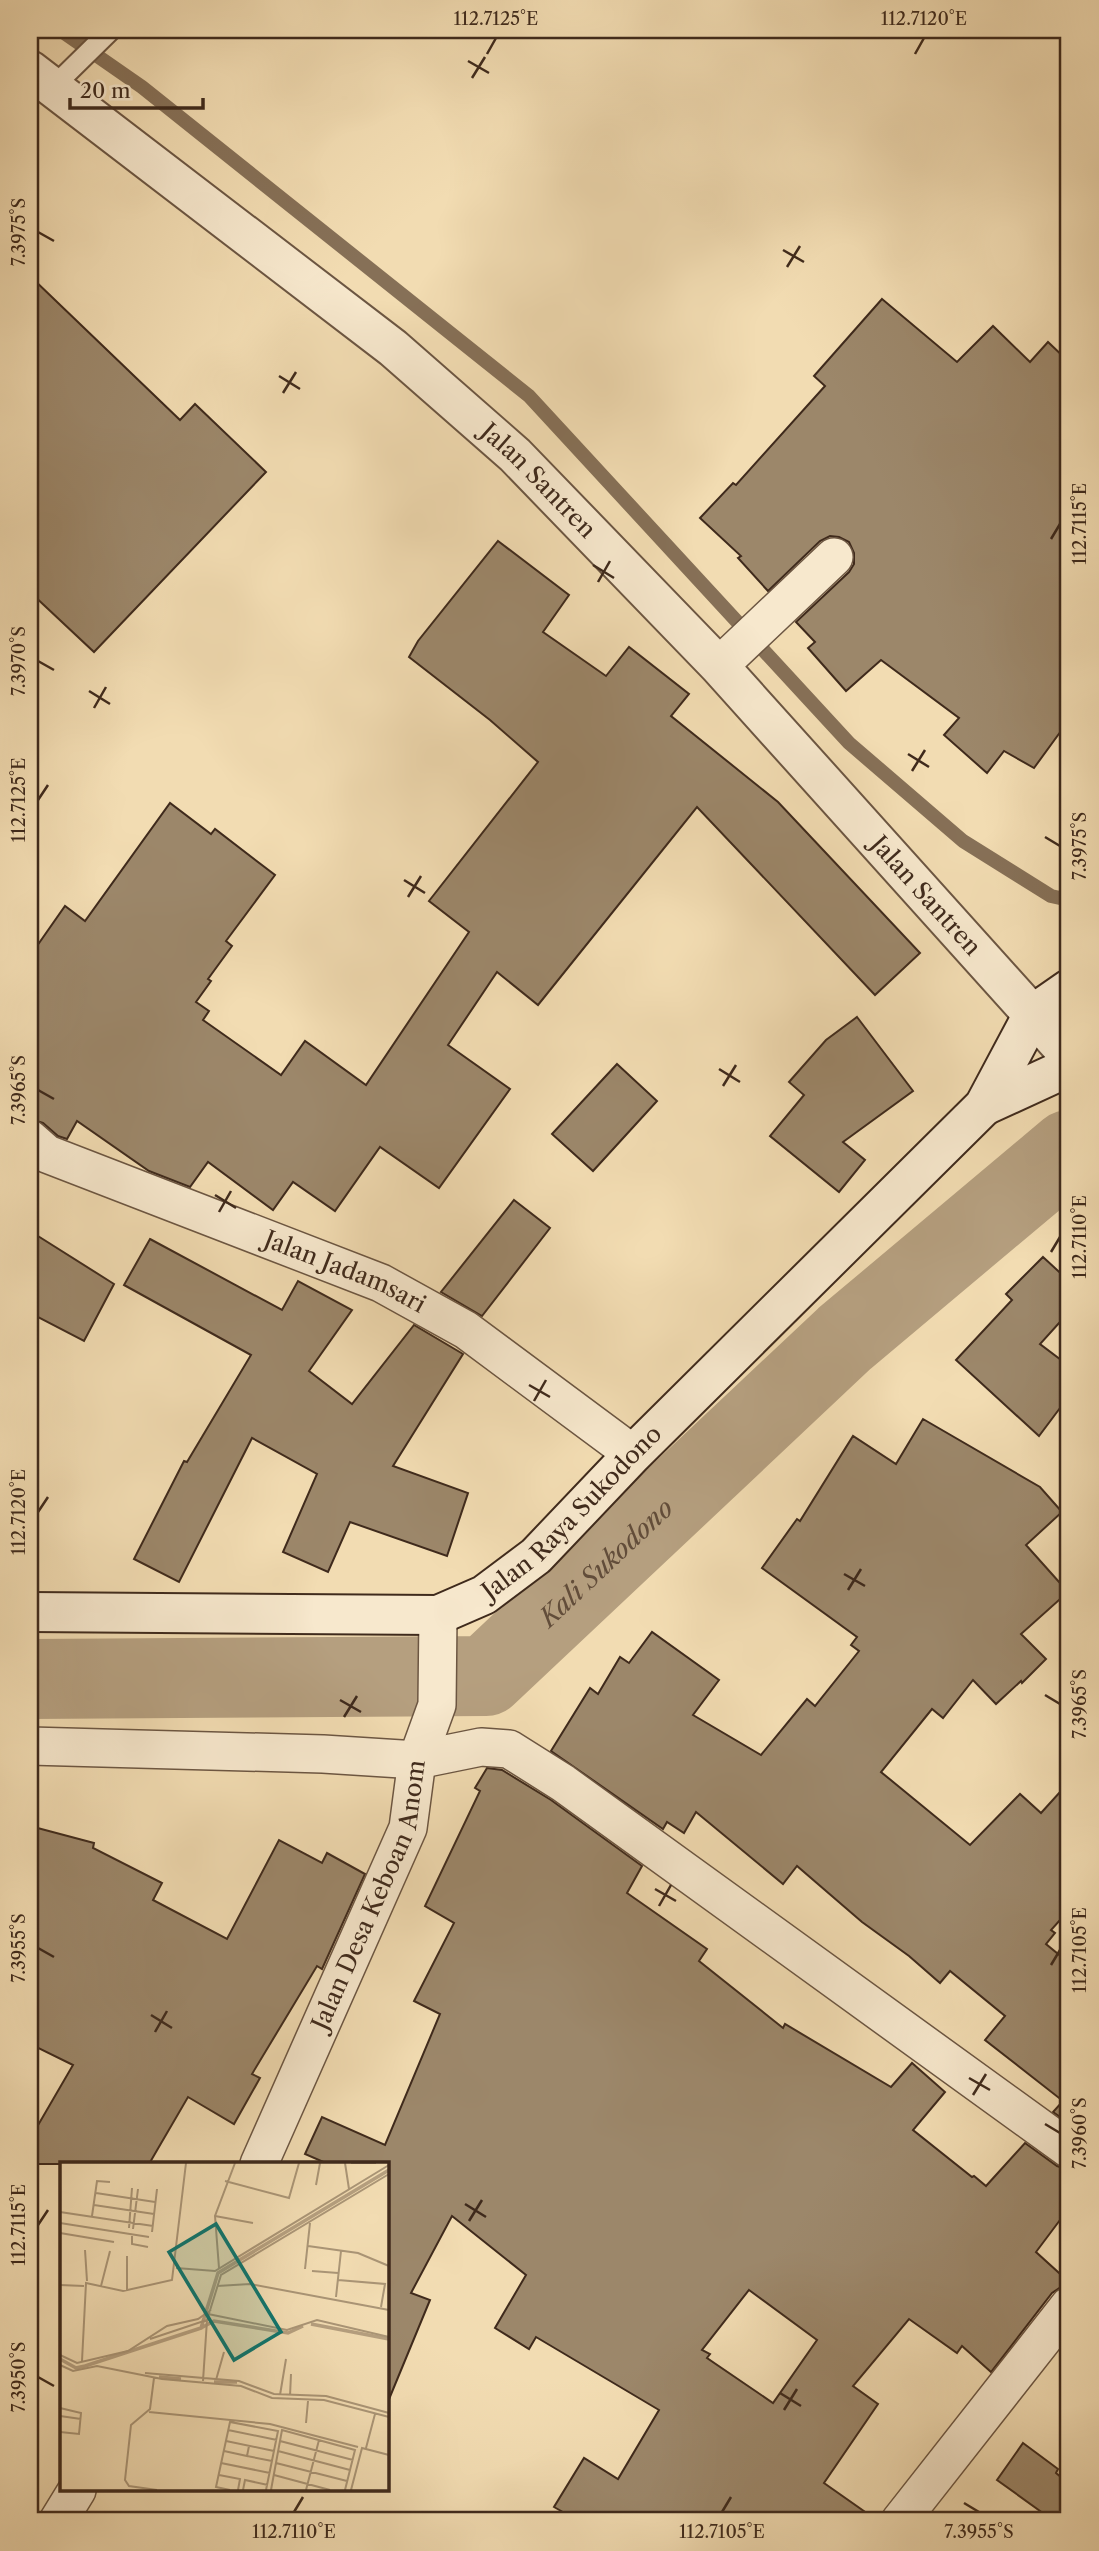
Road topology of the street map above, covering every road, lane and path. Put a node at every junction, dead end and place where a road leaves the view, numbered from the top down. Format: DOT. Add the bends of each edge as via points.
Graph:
graph roads {
  1 [pos="105,35"];
  2 [pos="51,76"];
  3 [pos="834,557"];
  4 [pos="739,646"];
  5 [pos="1069,989"];
  6 [pos="1032,1014"];
  7 [pos="1069,1055"];
  8 [pos="1069,1066"];
  9 [pos="984,1106"];
  10 [pos="30,1139"];
  11 [pos="633,1454"];
  12 [pos="30,1612"];
  13 [pos="438,1628"];
  14 [pos="30,1746"];
  15 [pos="417,1760"];
  16 [pos="1069,2149"];
  17 [pos="260,2162"];
  18 [pos="1069,2306"];
  19 [pos="76,2492"];
  20 [pos="58,2521"];
  21 [pos="900,2521"];
  1 -- 2 [label="lane"];
  2 -- 4 [label="main road, Jalan Santren" via="393,348"];
  3 -- 4 [label="street"];
  4 -- 6 [label="main road, Jalan Santren"];
  5 -- 6 [label="main road, Jalan Raya Sukodono"];
  6 -- 7 [label="main road, Jalan Santren"];
  6 -- 9 [label="main road, Jalan Raya Sukodono"];
  8 -- 9 [label="main road, Jalan Raya Sukodono"];
  9 -- 11 [label="main road, Jalan Raya Sukodono"];
  10 -- 11 [label="street, Jalan Jadamsari" via="47,1154 381,1283 466,1330"];
  11 -- 13 [label="main road, Jalan Raya Sukodono" via="536,1556"];
  12 -- 13 [label="main road, Jalan Raya Sukodono"];
  13 -- 15 [label="street, Jalan Desa Keboan Anom" via="438,1705"];
  14 -- 15 [label="street"];
  15 -- 16 [label="street" via="481,1747 509,1749 563,1783"];
  15 -- 17 [label="street, Jalan Desa Keboan Anom" via="408,1828"];
  18 -- 21 [label="street"];
  19 -- 20 [label="street"];
}
